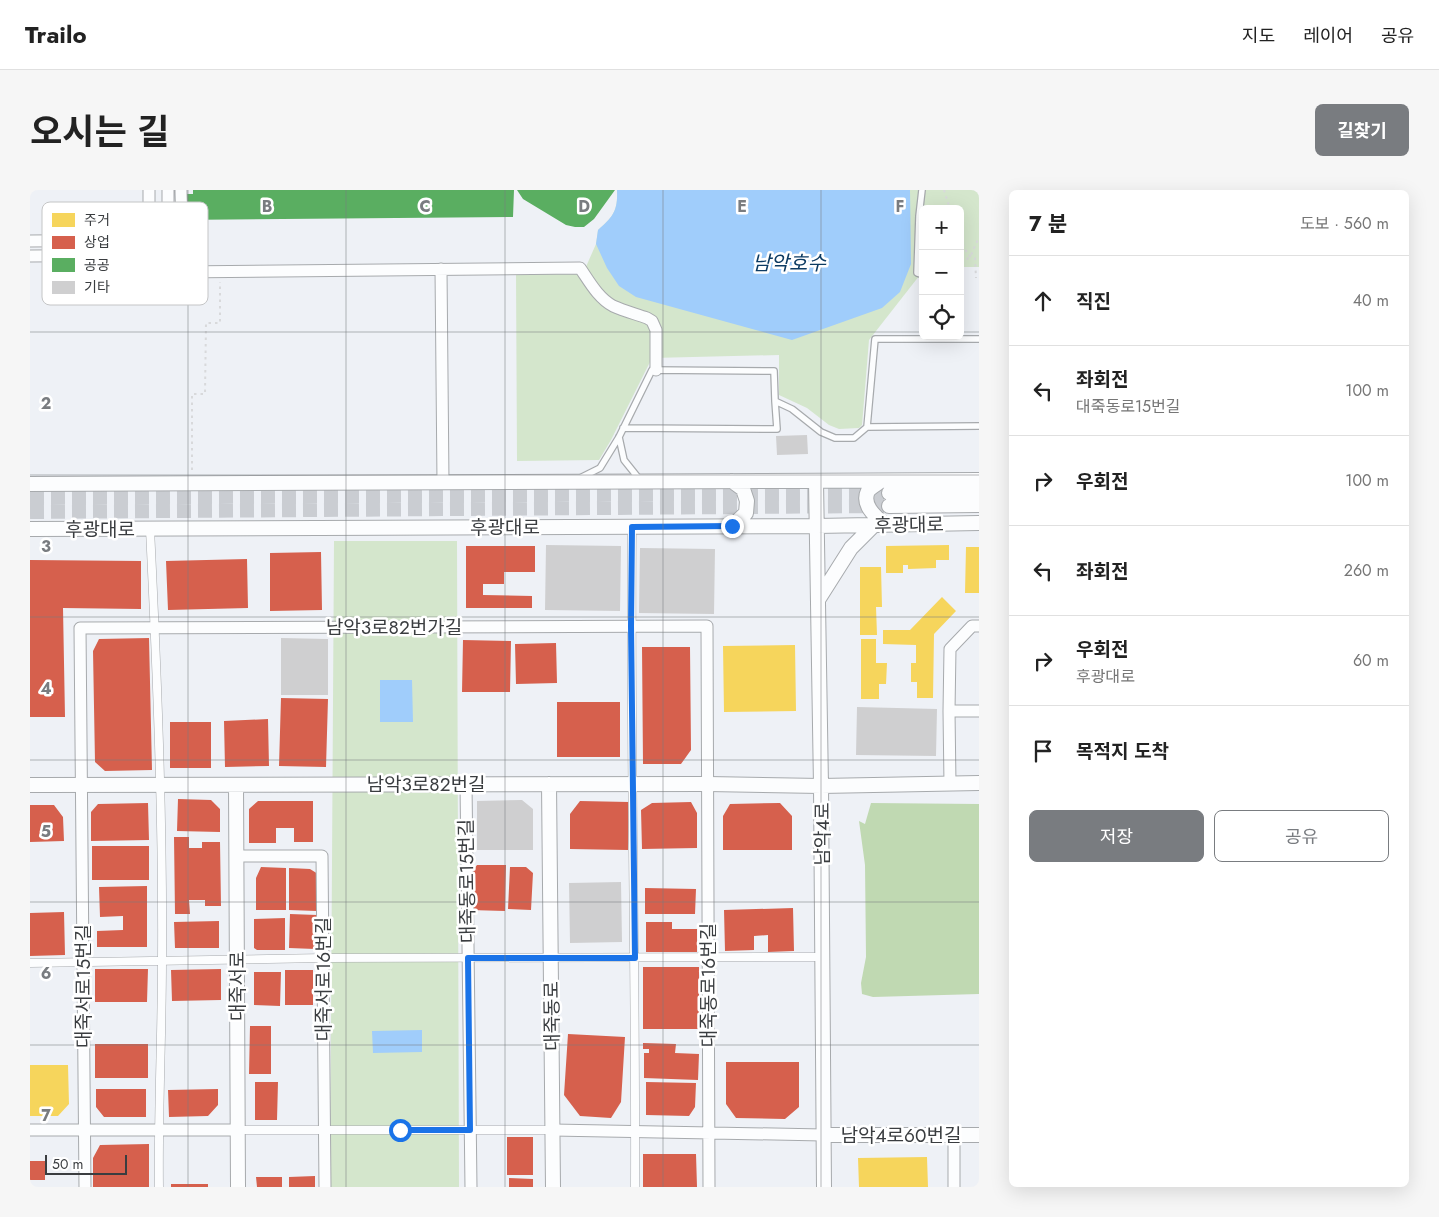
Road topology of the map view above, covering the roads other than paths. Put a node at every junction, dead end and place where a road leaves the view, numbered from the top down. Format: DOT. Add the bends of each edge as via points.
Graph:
graph roads {
  1 [pos="922,190"];
  2 [pos="441,269"];
  3 [pos="208,272"];
  4 [pos="919,274"];
  5 [pos="979,339"];
  6 [pos="656,370"];
  7 [pos="776,402"];
  8 [pos="979,426"];
  9 [pos="866,427"];
  10 [pos="623,428"];
  11 [pos="619,437"];
  12 [pos="979,480"];
  13 [pos="732,481"];
  14 [pos="816,481"];
  15 [pos="881,481"];
  16 [pos="572,482"];
  17 [pos="642,482"];
  18 [pos="443,483"];
  19 [pos="32,484"];
  20 [pos="979,492"];
  21 [pos="979,505"];
  22 [pos="979,523"];
  23 [pos="879,525"];
  24 [pos="732,526"];
  25 [pos="817,526"];
  26 [pos="632,527"];
  27 [pos="30,529"];
  28 [pos="150,529"];
  29 [pos="818,600"];
  30 [pos="631,626"];
  31 [pos="979,626"];
  32 [pos="155,628"];
  33 [pos="949,711"];
  34 [pos="979,712"];
  35 [pos="979,783"];
  36 [pos="466,784"];
  37 [pos="549,784"];
  38 [pos="633,784"];
  39 [pos="708,784"];
  40 [pos="950,784"];
  41 [pos="30,785"];
  42 [pos="81,785"];
  43 [pos="161,785"];
  44 [pos="236,785"];
  45 [pos="821,786"];
  46 [pos="236,856"];
  47 [pos="822,957"];
  48 [pos="323,958"];
  49 [pos="468,958"];
  50 [pos="551,958"];
  51 [pos="635,958"];
  52 [pos="708,958"];
  53 [pos="236,960"];
  54 [pos="162,961"];
  55 [pos="83,962"];
  56 [pos="30,963"];
  57 [pos="324,1129"];
  58 [pos="30,1130"];
  59 [pos="84,1130"];
  60 [pos="158,1130"];
  61 [pos="238,1130"];
  62 [pos="470,1130"];
  63 [pos="553,1130"];
  64 [pos="635,1132"];
  65 [pos="708,1133"];
  66 [pos="823,1135"];
  67 [pos="954,1135"];
  68 [pos="979,1135"];
  69 [pos="84,1187"];
  70 [pos="159,1187"];
  71 [pos="238,1187"];
  72 [pos="325,1187"];
  73 [pos="471,1187"];
  74 [pos="553,1187"];
  75 [pos="634,1187"];
  76 [pos="709,1187"];
  77 [pos="824,1187"];
  78 [pos="954,1187"];
  1 -- 4 [label="lane" via="918,216"];
  2 -- 3 [label="street"];
  2 -- 6 [label="street" via="580,268 606,301 652,321 656,330"];
  2 -- 18 [label="street"];
  5 -- 9 [label="lane" via="875,339"];
  6 -- 7 [label="lane" via="774,371"];
  6 -- 10 [label="lane" via="652,370"];
  7 -- 9 [label="lane" via="835,438 854,438"];
  7 -- 10 [label="lane" via="777,429"];
  8 -- 9 [label="lane"];
  10 -- 11 [label="lane"];
  11 -- 16 [label="lane" via="600,468"];
  11 -- 17 [label="lane" via="624,460"];
  12 -- 15 [label="street"];
  13 -- 14 [label="street"];
  13 -- 17 [label="street"];
  13 -- 24 [label="street" via="743,489 747,500 746,513"];
  14 -- 15 [label="street"];
  14 -- 25 [label="street, 남악4로"];
  15 -- 23 [label="street" via="868,490 866,500"];
  16 -- 17 [label="street"];
  16 -- 18 [label="street"];
  18 -- 19 [label="street"];
  20 -- 21 [label="street, 후광대로" via="889,499"];
  22 -- 23 [label="street, 후광대로"];
  23 -- 25 [label="street, 후광대로"];
  23 -- 29 [label="street" via="851,548"];
  24 -- 25 [label="street, 후광대로"];
  24 -- 26 [label="street, 후광대로"];
  25 -- 29 [label="street, 남악4로"];
  26 -- 28 [label="street, 후광대로"];
  26 -- 30 [label="street"];
  27 -- 28 [label="street, 후광대로"];
  28 -- 32 [label="street"];
  29 -- 45 [label="street, 남악4로"];
  30 -- 32 [label="street, 남악3로82번가길"];
  30 -- 38 [label="street"];
  30 -- 39 [label="street, 남악3로82번가길" via="707,626"];
  31 -- 33 [label="street" via="972,626 950,649"];
  32 -- 42 [label="street, 남악3로82번가길" via="80,628"];
  32 -- 43 [label="street"];
  33 -- 34 [label="street"];
  33 -- 40 [label="street"];
  35 -- 40 [label="street, 남악3로82번길"];
  36 -- 37 [label="street, 남악3로82번길"];
  36 -- 44 [label="street, 남악3로82번길"];
  36 -- 49 [label="street, 대죽동로15번길"];
  37 -- 38 [label="street, 남악3로82번길"];
  37 -- 50 [label="street, 대죽동로"];
  38 -- 39 [label="street, 남악3로82번길"];
  38 -- 51 [label="street"];
  39 -- 45 [label="street, 남악3로82번길"];
  39 -- 52 [label="street, 대죽동로16번길"];
  40 -- 45 [label="street, 남악3로82번길"];
  41 -- 42 [label="street, 남악3로82번길"];
  42 -- 43 [label="street, 남악3로82번길"];
  42 -- 55 [label="street, 대죽서로15번길"];
  43 -- 44 [label="street, 남악3로82번길"];
  43 -- 54 [label="street"];
  44 -- 46 [label="street, 대죽서로"];
  45 -- 47 [label="street, 남악4로"];
  46 -- 48 [label="street, 대죽서로16번길" via="322,856"];
  46 -- 53 [label="street, 대죽서로"];
  47 -- 52 [label="street"];
  47 -- 66 [label="street, 남악4로"];
  48 -- 49 [label="street"];
  48 -- 53 [label="street"];
  48 -- 57 [label="street, 대죽서로16번길"];
  49 -- 50 [label="street"];
  49 -- 62 [label="street, 대죽동로15번길"];
  50 -- 51 [label="street"];
  50 -- 63 [label="street, 대죽동로"];
  51 -- 52 [label="street"];
  51 -- 64 [label="street"];
  52 -- 65 [label="street, 대죽동로16번길"];
  53 -- 54 [label="street"];
  53 -- 61 [label="street, 대죽서로"];
  54 -- 55 [label="street"];
  54 -- 60 [label="street"];
  55 -- 56 [label="street"];
  55 -- 59 [label="street, 대죽서로15번길"];
  57 -- 61 [label="street"];
  57 -- 62 [label="street"];
  57 -- 72 [label="street, 대죽서로16번길"];
  58 -- 59 [label="street"];
  59 -- 60 [label="street"];
  59 -- 69 [label="street, 대죽서로15번길"];
  60 -- 61 [label="street"];
  60 -- 70 [label="street"];
  61 -- 71 [label="street, 대죽서로"];
  62 -- 63 [label="street"];
  62 -- 73 [label="street, 대죽동로15번길"];
  63 -- 64 [label="street"];
  63 -- 74 [label="street, 대죽동로"];
  64 -- 65 [label="street"];
  64 -- 75 [label="street"];
  65 -- 66 [label="street"];
  65 -- 76 [label="street, 대죽동로16번길"];
  66 -- 67 [label="street, 남악4로60번길"];
  66 -- 77 [label="street, 남악4로"];
  67 -- 68 [label="street, 남악4로60번길"];
  67 -- 78 [label="street"];
}
